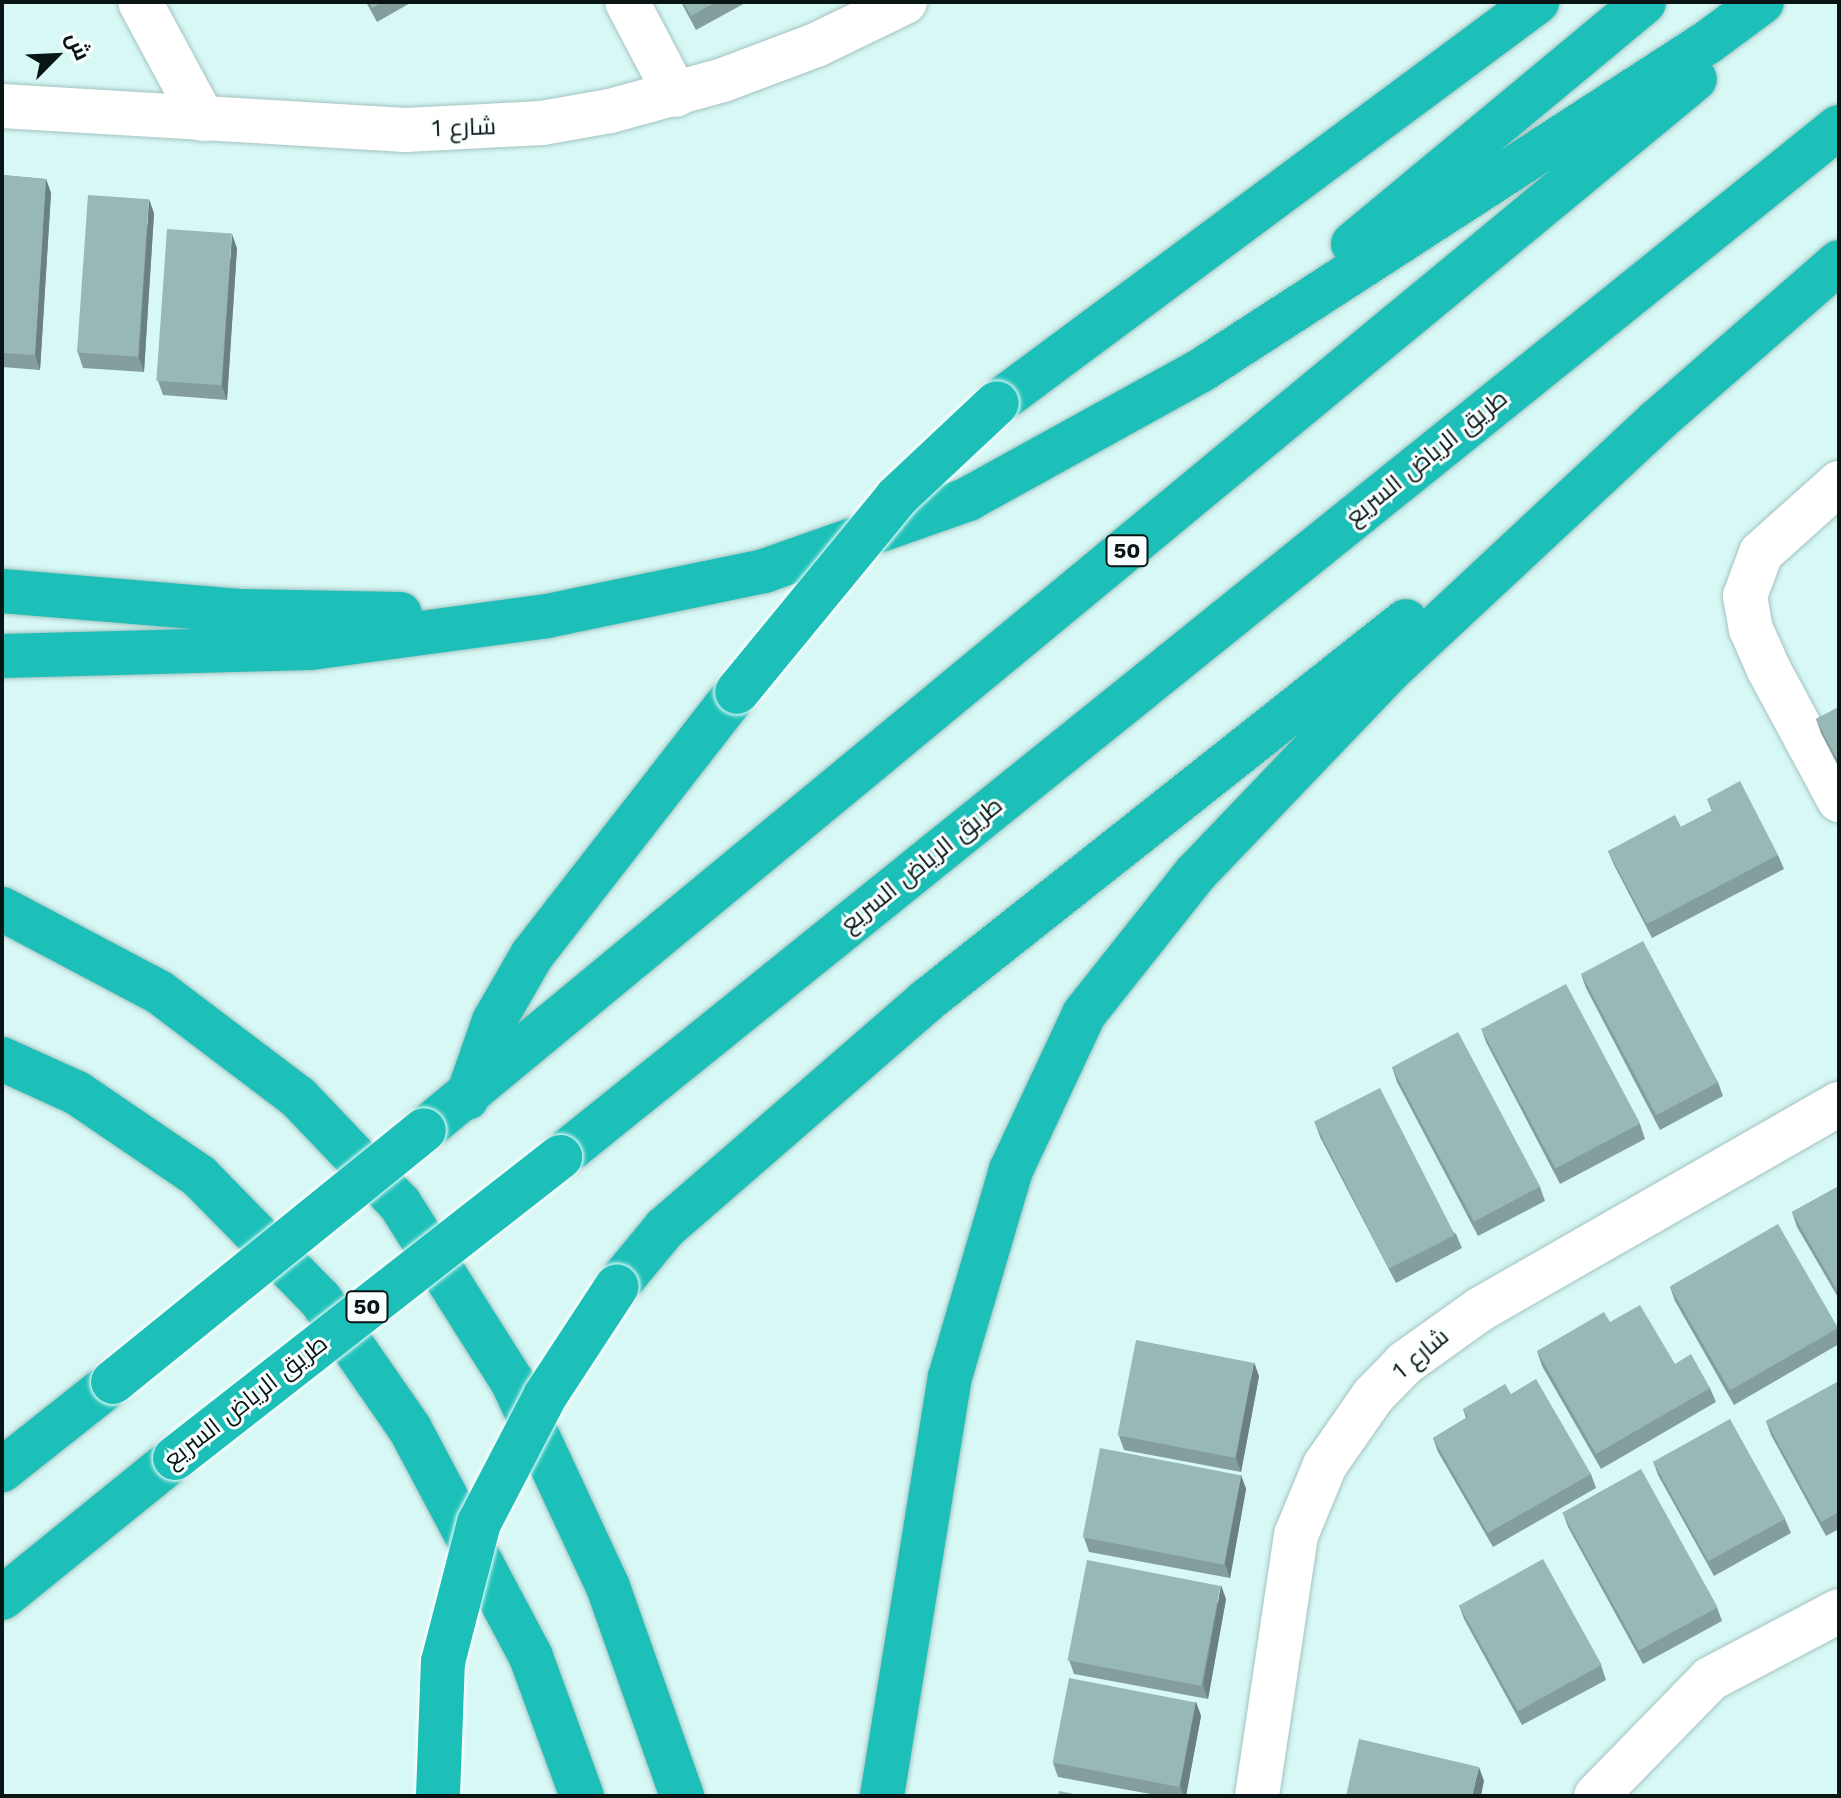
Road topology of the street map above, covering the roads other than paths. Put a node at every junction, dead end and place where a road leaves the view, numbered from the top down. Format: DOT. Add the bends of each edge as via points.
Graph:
graph roads {
  1 [pos="140,2"];
  2 [pos="627,2"];
  3 [pos="905,2"];
  4 [pos="1537,2"];
  5 [pos="1644,2"];
  6 [pos="1762,2"];
  7 [pos="1788,2"];
  8 [pos="676,95"];
  9 [pos="2,106"];
  10 [pos="203,119"];
  11 [pos="1839,127"];
  12 [pos="1839,262"];
  13 [pos="1200,371"];
  14 [pos="1657,421"];
  15 [pos="1839,483"];
  16 [pos="2,591"];
  17 [pos="547,616"];
  18 [pos="2,656"];
  19 [pos="1839,800"];
  20 [pos="2,909"];
  21 [pos="2,1059"];
  22 [pos="466,1100"];
  23 [pos="1839,1104"];
  24 [pos="2,1470"];
  25 [pos="2,1598"];
  26 [pos="1839,1611"];
  27 [pos="438,1796"];
  28 [pos="582,1796"];
  29 [pos="682,1796"];
  30 [pos="882,1796"];
  31 [pos="1257,1796"];
  32 [pos="1596,1796"];
  1 -- 10 [label="street"];
  2 -- 8 [label="street"];
  3 -- 8 [label="street, شارع 1" via="816,45"];
  4 -- 22 [label="highway, bridge" via="997,403 897,497 532,955 494,1021"];
  5 -- 13 [label="highway"];
  6 -- 13 [label="highway" via="1695,51"];
  7 -- 22 [label="highway, 50"];
  8 -- 10 [label="street, شارع 1" via="610,111 474,130"];
  9 -- 10 [label="street, شارع 1"];
  11 -- 25 [label="highway, طريق الرياض السريع / 50, bridge" via="560,1157"];
  12 -- 14 [label="highway"];
  13 -- 17 [label="highway" via="968,499 764,571"];
  14 -- 27 [label="highway, bridge" via="926,1001 665,1228 617,1286 545,1396 479,1523 443,1662"];
  14 -- 30 [label="highway" via="1389,671 1195,874 1084,1014 1011,1170 950,1377"];
  15 -- 19 [label="street" via="1761,553 1745,596 1751,629 1768,668"];
  16 -- 17 [label="highway" via="242,611"];
  17 -- 18 [label="highway" via="311,648"];
  20 -- 29 [label="highway" via="159,992 298,1097 400,1204 512,1381 608,1587"];
  21 -- 28 [label="highway" via="77,1093 199,1176 320,1299 410,1429 531,1657"];
  22 -- 24 [label="highway, 50, bridge"];
  23 -- 31 [label="street, شارع 1" via="1479,1310 1417,1354 1373,1396 1325,1465 1296,1535"];
  26 -- 32 [label="street" via="1710,1679"];
}
